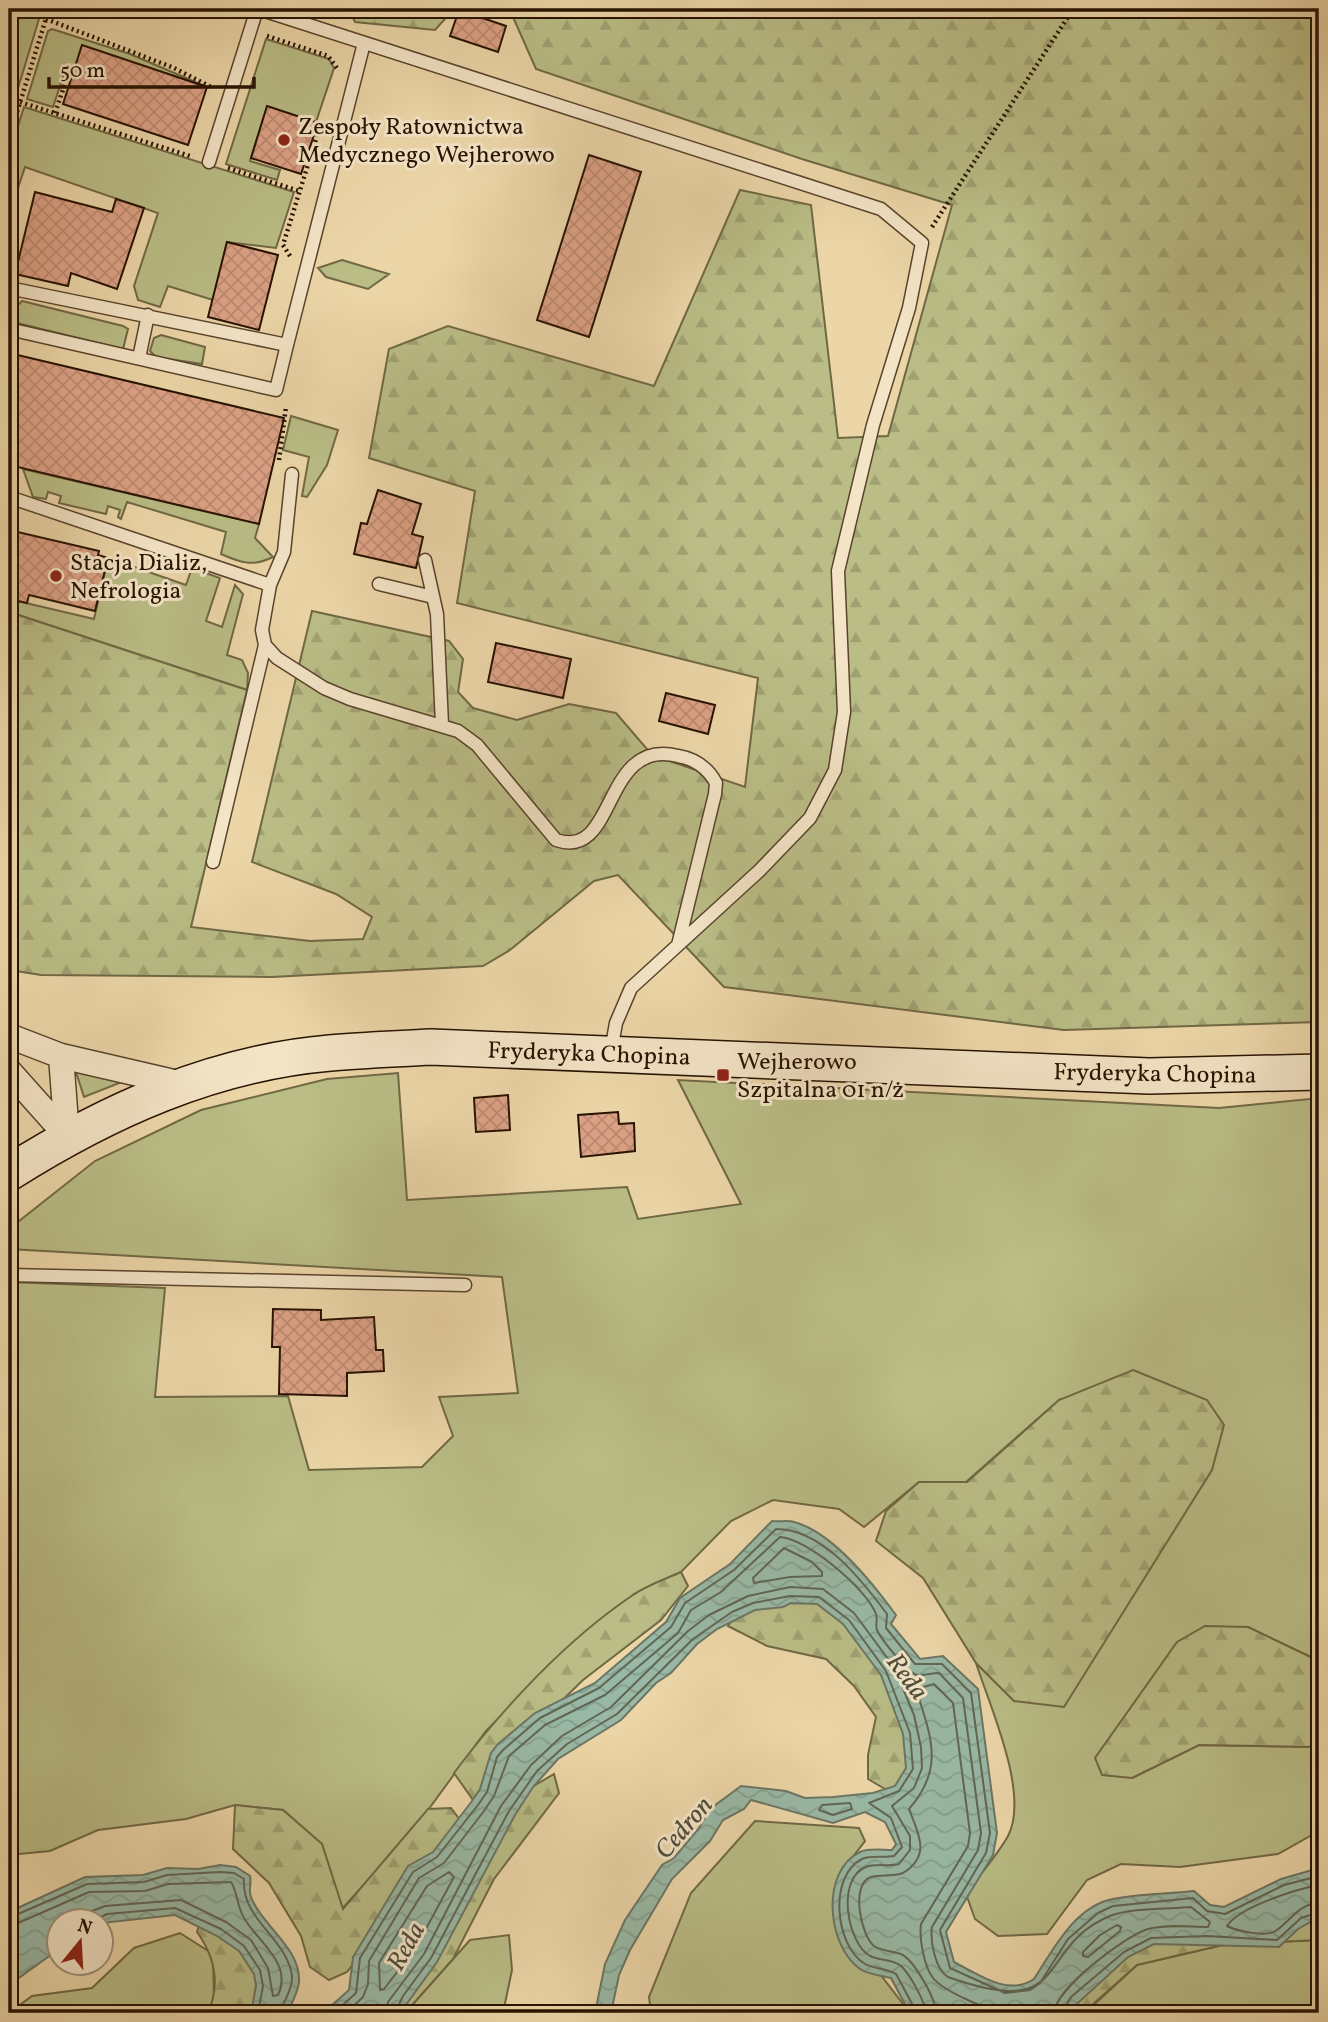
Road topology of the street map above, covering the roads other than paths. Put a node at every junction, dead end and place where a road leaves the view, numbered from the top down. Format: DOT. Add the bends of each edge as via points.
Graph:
graph roads {
  1 [pos="258,9"];
  2 [pos="364,43"];
  3 [pos="209,162"];
  4 [pos="9,288"];
  5 [pos="148,315"];
  6 [pos="9,329"];
  7 [pos="287,345"];
  8 [pos="139,358"];
  9 [pos="292,474"];
  10 [pos="9,497"];
  11 [pos="425,560"];
  12 [pos="379,584"];
  13 [pos="270,585"];
  14 [pos="433,597"];
  15 [pos="265,645"];
  16 [pos="442,725"];
  17 [pos="213,862"];
  18 [pos="678,945"];
  19 [pos="9,1036"];
  20 [pos="610,1054"];
  21 [pos="61,1056"];
  22 [pos="9,1071"];
  23 [pos="1319,1072"];
  24 [pos="182,1084"];
  25 [pos="67,1136"];
  26 [pos="9,1172"];
  27 [pos="9,1275"];
  28 [pos="465,1285"];
  1 -- 2 [label="lane"];
  1 -- 3 [label="lane"];
  2 -- 7 [label="lane"];
  2 -- 18 [label="lane" via="881,209 922,243 909,309 873,425 838,571 844,712 835,770 810,818"];
  4 -- 5 [label="lane"];
  5 -- 7 [label="lane"];
  5 -- 8 [label="lane"];
  6 -- 8 [label="lane"];
  7 -- 8 [label="lane" via="276,390"];
  9 -- 13 [label="lane" via="284,552"];
  10 -- 13 [label="lane"];
  11 -- 14 [label="lane"];
  12 -- 14 [label="lane"];
  13 -- 15 [label="lane" via="262,630"];
  14 -- 16 [label="lane"];
  15 -- 16 [label="lane" via="324,688"];
  15 -- 17 [label="lane"];
  16 -- 18 [label="lane" via="477,745 548,835 564,843 579,841 595,829 619,781 644,757 676,755 711,773 715,794"];
  18 -- 20 [label="lane" via="631,988 616,1023"];
  19 -- 21 [label="street"];
  20 -- 23 [label="street, Fryderyka Chopina" via="1149,1076"];
  20 -- 24 [label="street, Fryderyka Chopina" via="431,1048 328,1053 239,1068"];
  21 -- 24 [label="street"];
  21 -- 25 [label="street"];
  22 -- 25 [label="street"];
  24 -- 25 [label="street, Fryderyka Chopina"];
  25 -- 26 [label="street, Fryderyka Chopina"];
  27 -- 28 [label="lane"];
}
